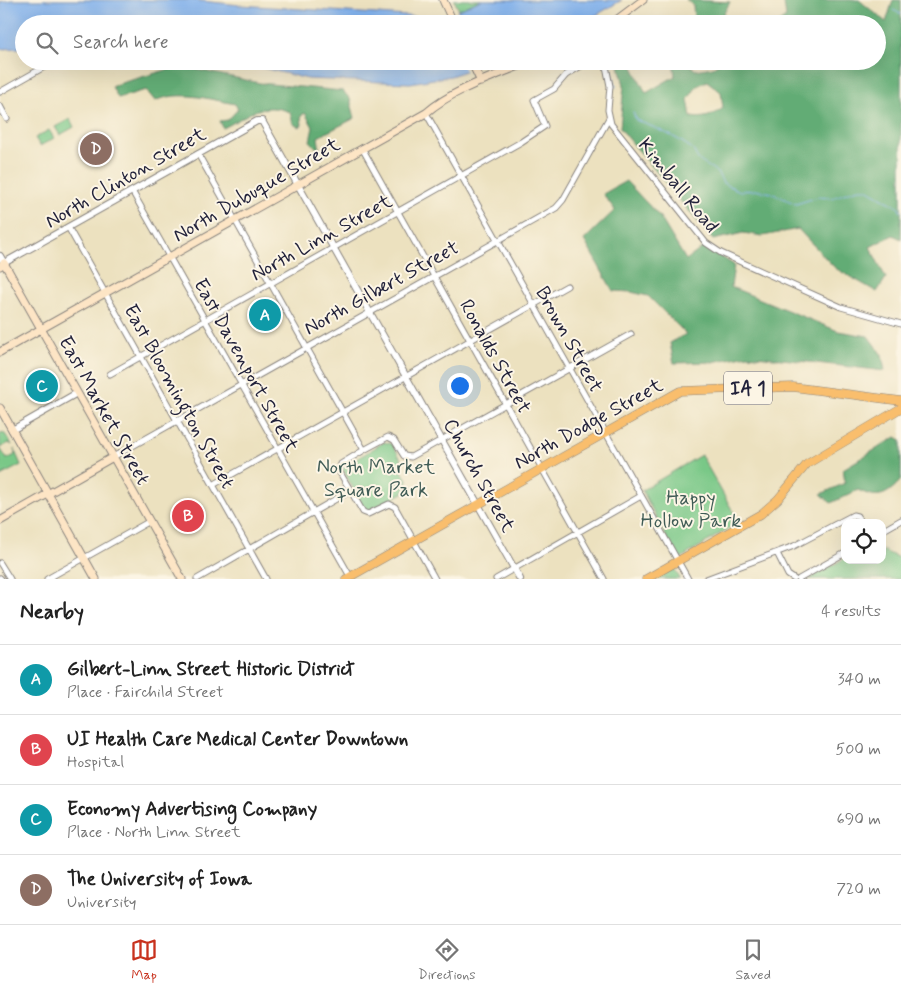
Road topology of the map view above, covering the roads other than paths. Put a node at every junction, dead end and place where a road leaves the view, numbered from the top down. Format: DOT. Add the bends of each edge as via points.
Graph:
graph roads {
  1 [pos="443,0"];
  2 [pos="643,0"];
  3 [pos="649,0"];
  4 [pos="450,15"];
  5 [pos="624,15"];
  6 [pos="39,70"];
  7 [pos="476,70"];
  8 [pos="510,70"];
  9 [pos="574,70"];
  10 [pos="607,70"];
  11 [pos="481,82"];
  12 [pos="0,92"];
  13 [pos="0,106"];
  14 [pos="426,113"];
  15 [pos="609,118"];
  16 [pos="7,119"];
  17 [pos="265,125"];
  18 [pos="362,148"];
  19 [pos="198,154"];
  20 [pos="461,175"];
  21 [pos="298,184"];
  22 [pos="132,191"];
  23 [pos="398,212"];
  24 [pos="233,220"];
  25 [pos="68,227"];
  26 [pos="498,240"];
  27 [pos="334,248"];
  28 [pos="0,256"];
  29 [pos="169,257"];
  30 [pos="2,265"];
  31 [pos="434,276"];
  32 [pos="270,284"];
  33 [pos="567,286"];
  34 [pos="105,292"];
  35 [pos="534,304"];
  36 [pos="370,312"];
  37 [pos="206,321"];
  38 [pos="901,324"];
  39 [pos="41,328"];
  40 [pos="631,334"];
  41 [pos="470,340"];
  42 [pos="306,348"];
  43 [pos="0,352"];
  44 [pos="141,357"];
  45 [pos="569,368"];
  46 [pos="110,374"];
  47 [pos="406,377"];
  48 [pos="242,385"];
  49 [pos="77,393"];
  50 [pos="897,401"];
  51 [pos="506,404"];
  52 [pos="0,408"];
  53 [pos="900,409"];
  54 [pos="342,413"];
  55 [pos="178,421"];
  56 [pos="12,430"];
  57 [pos="606,432"];
  58 [pos="442,440"];
  59 [pos="278,449"];
  60 [pos="364,450"];
  61 [pos="113,457"];
  62 [pos="542,468"];
  63 [pos="213,485"];
  64 [pos="350,491"];
  65 [pos="48,494"];
  66 [pos="642,496"];
  67 [pos="478,504"];
  68 [pos="314,513"];
  69 [pos="846,519"];
  70 [pos="859,519"];
  71 [pos="901,520"];
  72 [pos="0,521"];
  73 [pos="150,522"];
  74 [pos="841,522"];
  75 [pos="886,529"];
  76 [pos="578,532"];
  77 [pos="414,541"];
  78 [pos="250,549"];
  79 [pos="777,553"];
  80 [pos="841,555"];
  81 [pos="84,558"];
  82 [pos="678,560"];
  83 [pos="0,563"];
  84 [pos="514,568"];
  85 [pos="349,578"];
  86 [pos="10,579"];
  87 [pos="47,579"];
  88 [pos="96,579"];
  89 [pos="182,579"];
  90 [pos="197,579"];
  91 [pos="266,579"];
  92 [pos="435,579"];
  93 [pos="496,579"];
  94 [pos="520,579"];
  95 [pos="604,579"];
  96 [pos="646,579"];
  97 [pos="688,579"];
  98 [pos="706,579"];
  99 [pos="794,579"];
  100 [pos="799,579"];
  1 -- 4 [label="main road"];
  2 -- 5 [label="main road"];
  3 -- 5 [label="main road"];
  6 -- 12 [label="street"];
  7 -- 11 [label="main road"];
  8 -- 11 [label="main road, North Dubuque Street"];
  9 -- 20 [label="street, North Linn Street" via="554,89 534,100 545,124 521,142"];
  10 -- 15 [label="street"];
  11 -- 14 [label="main road, North Dubuque Street"];
  13 -- 16 [label="street"];
  14 -- 18 [label="main road, North Dubuque Street"];
  14 -- 20 [label="street, Brown Street"];
  15 -- 26 [label="street, North Gilbert Street" via="560,205"];
  15 -- 38 [label="street, Kimball Road" via="614,129 711,247 841,308"];
  17 -- 19 [label="street, North Clinton Street" via="257,120"];
  17 -- 21 [label="street, Church Street"];
  18 -- 21 [label="main road, North Dubuque Street"];
  18 -- 23 [label="street, Ronalds Street"];
  19 -- 22 [label="street, North Clinton Street"];
  19 -- 24 [label="street"];
  20 -- 23 [label="street, North Linn Street"];
  20 -- 26 [label="street, Brown Street"];
  21 -- 24 [label="main road, North Dubuque Street"];
  21 -- 27 [label="street, Church Street"];
  22 -- 25 [label="street, North Clinton Street"];
  22 -- 29 [label="street, East Davenport Street"];
  23 -- 27 [label="street, North Linn Street"];
  23 -- 31 [label="street, Ronalds Street"];
  24 -- 29 [label="main road, North Dubuque Street"];
  24 -- 32 [label="street"];
  25 -- 30 [label="street, North Clinton Street"];
  25 -- 34 [label="street, East Bloomington Street"];
  26 -- 31 [label="street, North Gilbert Street"];
  26 -- 35 [label="street, Brown Street"];
  27 -- 32 [label="street, North Linn Street"];
  27 -- 36 [label="street, Church Street"];
  28 -- 30 [label="street, East Market Street"];
  29 -- 34 [label="main road, North Dubuque Street"];
  29 -- 37 [label="street, East Davenport Street"];
  30 -- 39 [label="main road, East Market Street"];
  31 -- 36 [label="street, North Gilbert Street"];
  31 -- 41 [label="street, Ronalds Street"];
  32 -- 37 [label="street, North Linn Street"];
  32 -- 42 [label="street"];
  33 -- 35 [label="street"];
  34 -- 39 [label="main road, North Dubuque Street"];
  34 -- 44 [label="street, East Bloomington Street"];
  35 -- 41 [label="street"];
  35 -- 45 [label="street, Brown Street"];
  36 -- 42 [label="street, North Gilbert Street"];
  36 -- 47 [label="street, Church Street"];
  37 -- 44 [label="street, North Linn Street"];
  37 -- 48 [label="street, East Davenport Street"];
  39 -- 43 [label="main road, North Dubuque Street"];
  39 -- 49 [label="main road, East Market Street"];
  40 -- 45 [label="street"];
  41 -- 47 [label="street"];
  41 -- 51 [label="street, Ronalds Street"];
  42 -- 48 [label="street, North Gilbert Street"];
  42 -- 54 [label="street"];
  44 -- 46 [label="street, North Linn Street"];
  44 -- 55 [label="street, East Bloomington Street"];
  45 -- 51 [label="street"];
  45 -- 57 [label="street, Brown Street"];
  47 -- 54 [label="street"];
  47 -- 58 [label="street, Church Street"];
  48 -- 55 [label="street, North Gilbert Street"];
  48 -- 59 [label="street, East Davenport Street"];
  49 -- 56 [label="street"];
  49 -- 61 [label="main road, East Market Street"];
  50 -- 53 [label="main road"];
  50 -- 57 [label="main road, North Dodge Street / IA 1" via="793,387 680,391"];
  51 -- 58 [label="street"];
  51 -- 62 [label="street, Ronalds Street"];
  52 -- 56 [label="main road"];
  53 -- 82 [label="main road" via="807,464 761,514"];
  54 -- 59 [label="street"];
  54 -- 60 [label="street"];
  55 -- 61 [label="street, North Gilbert Street"];
  55 -- 63 [label="street, East Bloomington Street"];
  56 -- 65 [label="main road"];
  57 -- 62 [label="main road, North Dodge Street / IA 1"];
  57 -- 66 [label="street, Brown Street"];
  58 -- 60 [label="street" via="409,457 404,456 390,437"];
  58 -- 67 [label="street, Church Street"];
  59 -- 63 [label="street"];
  59 -- 68 [label="street, East Davenport Street"];
  60 -- 64 [label="street" via="339,467"];
  61 -- 65 [label="main road, North Gilbert Street"];
  61 -- 73 [label="main road, East Market Street"];
  62 -- 67 [label="main road, North Dodge Street / IA 1"];
  62 -- 76 [label="street, Ronalds Street"];
  63 -- 78 [label="street, East Bloomington Street"];
  64 -- 68 [label="street"];
  64 -- 77 [label="street" via="366,514 391,504"];
  65 -- 72 [label="main road, North Gilbert Street"];
  65 -- 81 [label="main road"];
  66 -- 76 [label="street"];
  66 -- 82 [label="street, Brown Street"];
  67 -- 77 [label="main road, North Dodge Street / IA 1"];
  67 -- 84 [label="street, Church Street"];
  68 -- 78 [label="street"];
  68 -- 85 [label="street, East Davenport Street"];
  69 -- 70 [label="street" via="853,515"];
  71 -- 75 [label="street"];
  73 -- 81 [label="street"];
  73 -- 89 [label="main road, East Market Street"];
  74 -- 79 [label="street"];
  76 -- 84 [label="street"];
  76 -- 95 [label="street, Ronalds Street"];
  77 -- 85 [label="main road, North Dodge Street / IA 1"];
  77 -- 92 [label="street"];
  78 -- 90 [label="street"];
  78 -- 91 [label="street, East Bloomington Street"];
  79 -- 98 [label="street"];
  79 -- 99 [label="street" via="788,575"];
  80 -- 100 [label="street"];
  81 -- 87 [label="street"];
  81 -- 88 [label="main road"];
  82 -- 96 [label="main road"];
  82 -- 97 [label="street, Brown Street"];
  83 -- 86 [label="street"];
  84 -- 93 [label="street"];
  84 -- 94 [label="street, Church Street"];
}
